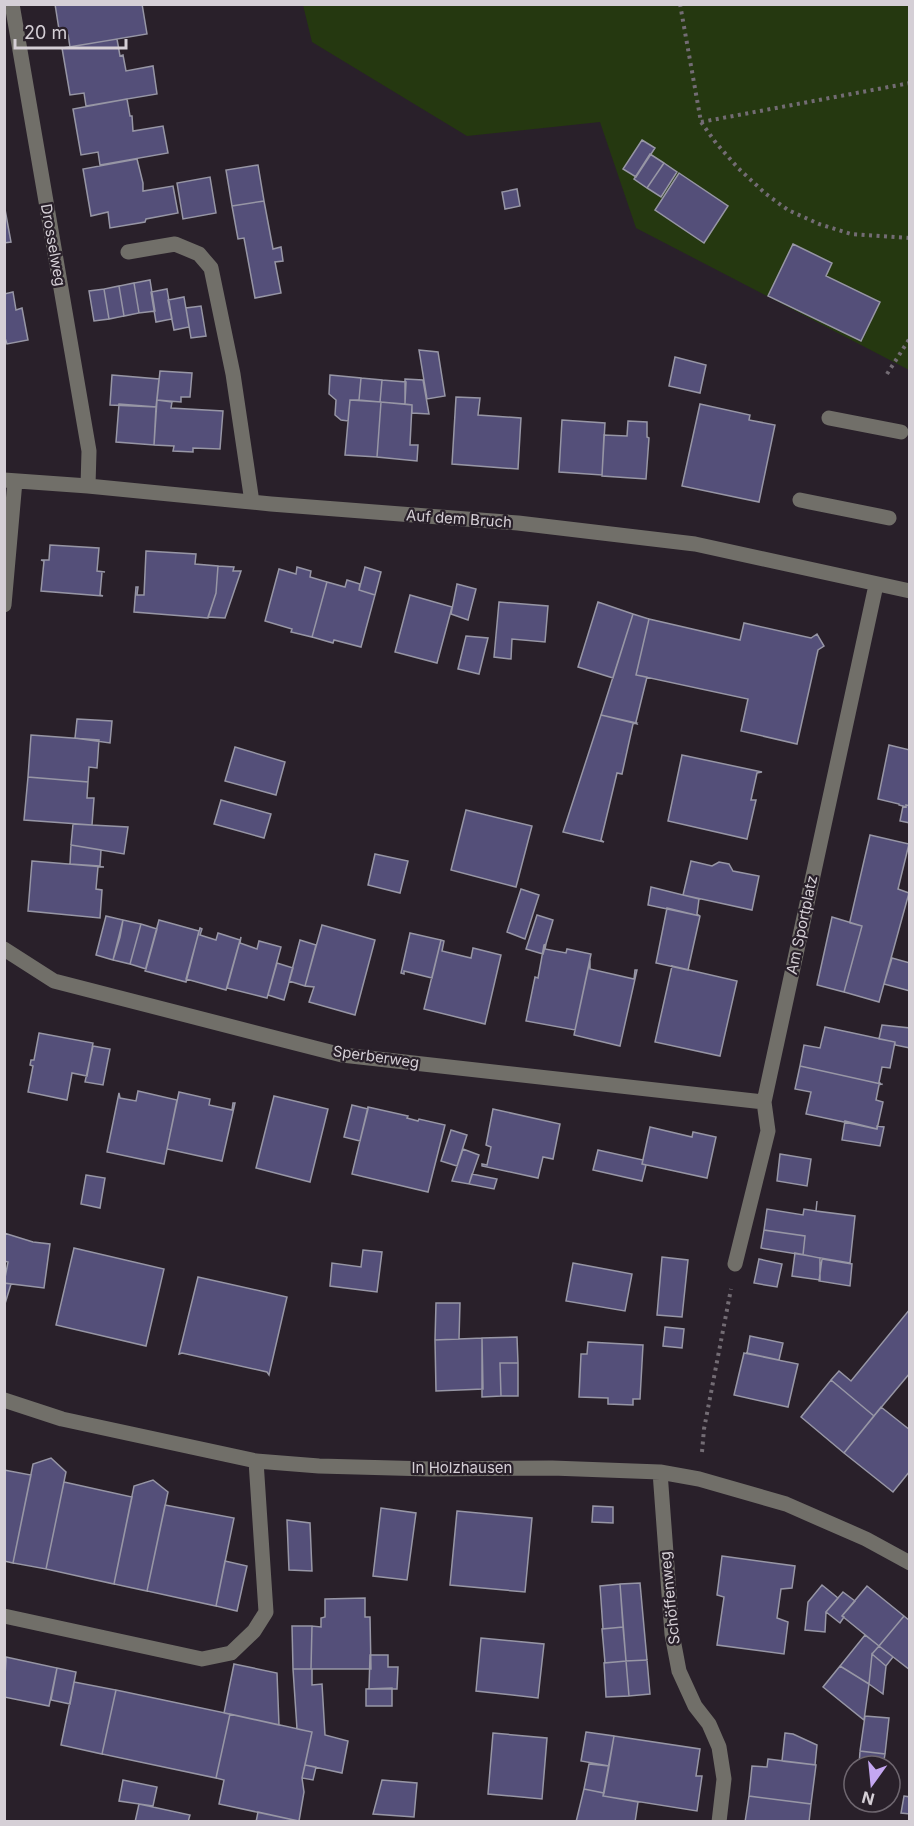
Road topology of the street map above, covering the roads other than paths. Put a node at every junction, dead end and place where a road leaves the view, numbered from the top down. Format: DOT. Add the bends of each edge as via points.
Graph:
graph roads {
  1 [pos="12,4"];
  2 [pos="128,252"];
  3 [pos="829,418"];
  4 [pos="901,432"];
  5 [pos="10,480"];
  6 [pos="88,486"];
  7 [pos="800,500"];
  8 [pos="252,502"];
  9 [pos="890,518"];
  10 [pos="876,585"];
  11 [pos="909,591"];
  12 [pos="4,605"];
  13 [pos="4,949"];
  14 [pos="764,1102"];
  15 [pos="735,1264"];
  16 [pos="4,1400"];
  17 [pos="256,1461"];
  18 [pos="660,1472"];
  19 [pos="909,1563"];
  20 [pos="4,1616"];
  21 [pos="718,1821"];
  1 -- 6 [label="street, Drosselweg" via="89,451"];
  2 -- 8 [label="street" via="175,244 199,254 211,268 233,374"];
  3 -- 4 [label="street"];
  5 -- 6 [label="street, Auf dem Bruch"];
  5 -- 12 [label="street"];
  6 -- 8 [label="street, Auf dem Bruch"];
  7 -- 9 [label="street"];
  8 -- 10 [label="street, Auf dem Bruch" via="518,523 695,544"];
  10 -- 11 [label="street, Auf dem Bruch"];
  10 -- 14 [label="street, Am Sportplatz"];
  13 -- 14 [label="street, Sperberweg" via="54,981 342,1055"];
  14 -- 15 [label="street, Am Sportplatz" via="768,1131"];
  16 -- 17 [label="street, In Holzhausen" via="62,1419"];
  17 -- 18 [label="street, In Holzhausen" via="430,1469"];
  17 -- 20 [label="street" via="266,1612 254,1631 231,1653 202,1659"];
  18 -- 19 [label="street, In Holzhausen" via="786,1504 866,1539"];
  18 -- 21 [label="street, Schöffenweg" via="672,1634 680,1671 719,1747 724,1779"];
}
